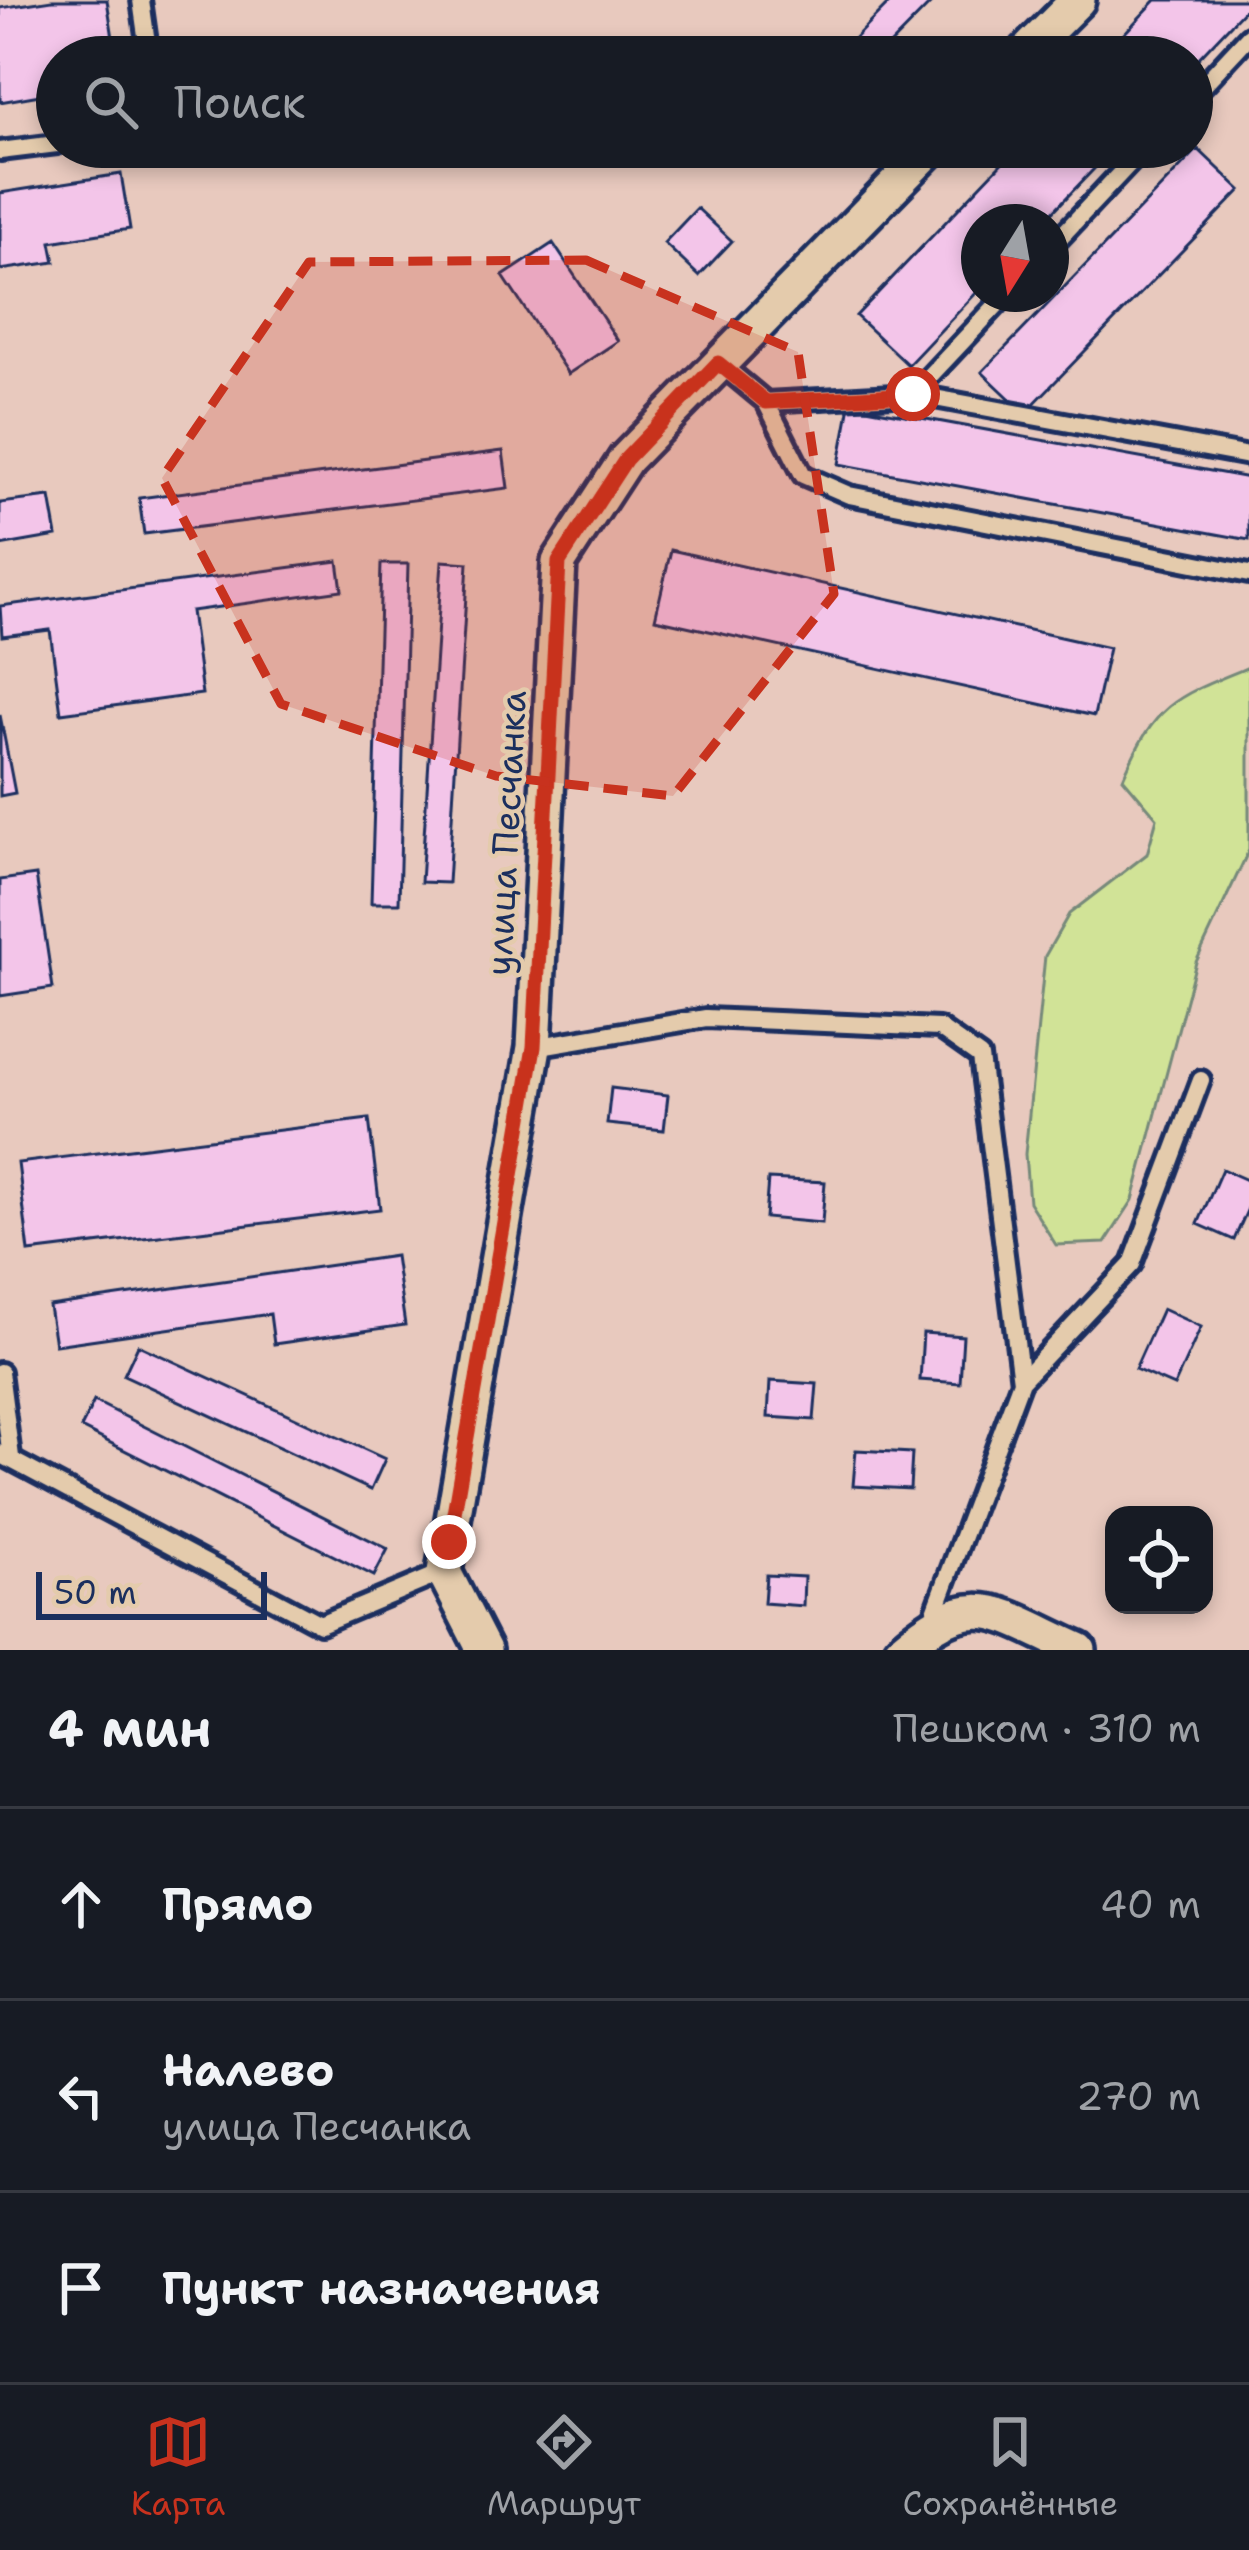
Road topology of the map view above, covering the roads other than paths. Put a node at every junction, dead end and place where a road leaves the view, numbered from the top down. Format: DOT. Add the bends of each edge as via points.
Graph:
graph roads {
  1 [pos="141,0"];
  2 [pos="1078,0"];
  3 [pos="146,36"];
  4 [pos="1042,36"];
  5 [pos="1249,36"];
  6 [pos="1213,75"];
  7 [pos="36,147"];
  8 [pos="0,151"];
  9 [pos="911,168"];
  10 [pos="1125,168"];
  11 [pos="1069,228"];
  12 [pos="990,312"];
  13 [pos="718,363"];
  14 [pos="913,394"];
  15 [pos="766,402"];
  16 [pos="1249,456"];
  17 [pos="1249,574"];
  18 [pos="534,1047"];
  19 [pos="1201,1080"];
  20 [pos="0,1372"];
  21 [pos="1022,1381"];
  22 [pos="5,1456"];
  23 [pos="443,1572"];
  24 [pos="928,1628"];
  25 [pos="484,1650"];
  26 [pos="901,1650"];
  27 [pos="1079,1650"];
  1 -- 3 [label="lane"];
  2 -- 4 [label="street"];
  5 -- 6 [label="lane"];
  7 -- 8 [label="lane"];
  9 -- 13 [label="street, улица Песчанка"];
  10 -- 11 [label="lane"];
  12 -- 14 [label="lane"];
  13 -- 15 [label="lane"];
  13 -- 18 [label="street, улица Песчанка" via="626,459 559,562"];
  14 -- 15 [label="lane"];
  14 -- 16 [label="lane"];
  15 -- 17 [label="lane" via="803,475 849,495"];
  18 -- 21 [label="lane" via="706,1018 940,1028 980,1058"];
  18 -- 23 [label="street, улица Песчанка"];
  19 -- 21 [label="lane" via="1132,1264"];
  20 -- 22 [label="lane"];
  21 -- 24 [label="lane"];
  22 -- 23 [label="lane" via="320,1624"];
  23 -- 25 [label="street"];
  24 -- 26 [label="street"];
  24 -- 27 [label="street" via="967,1608"];
}
